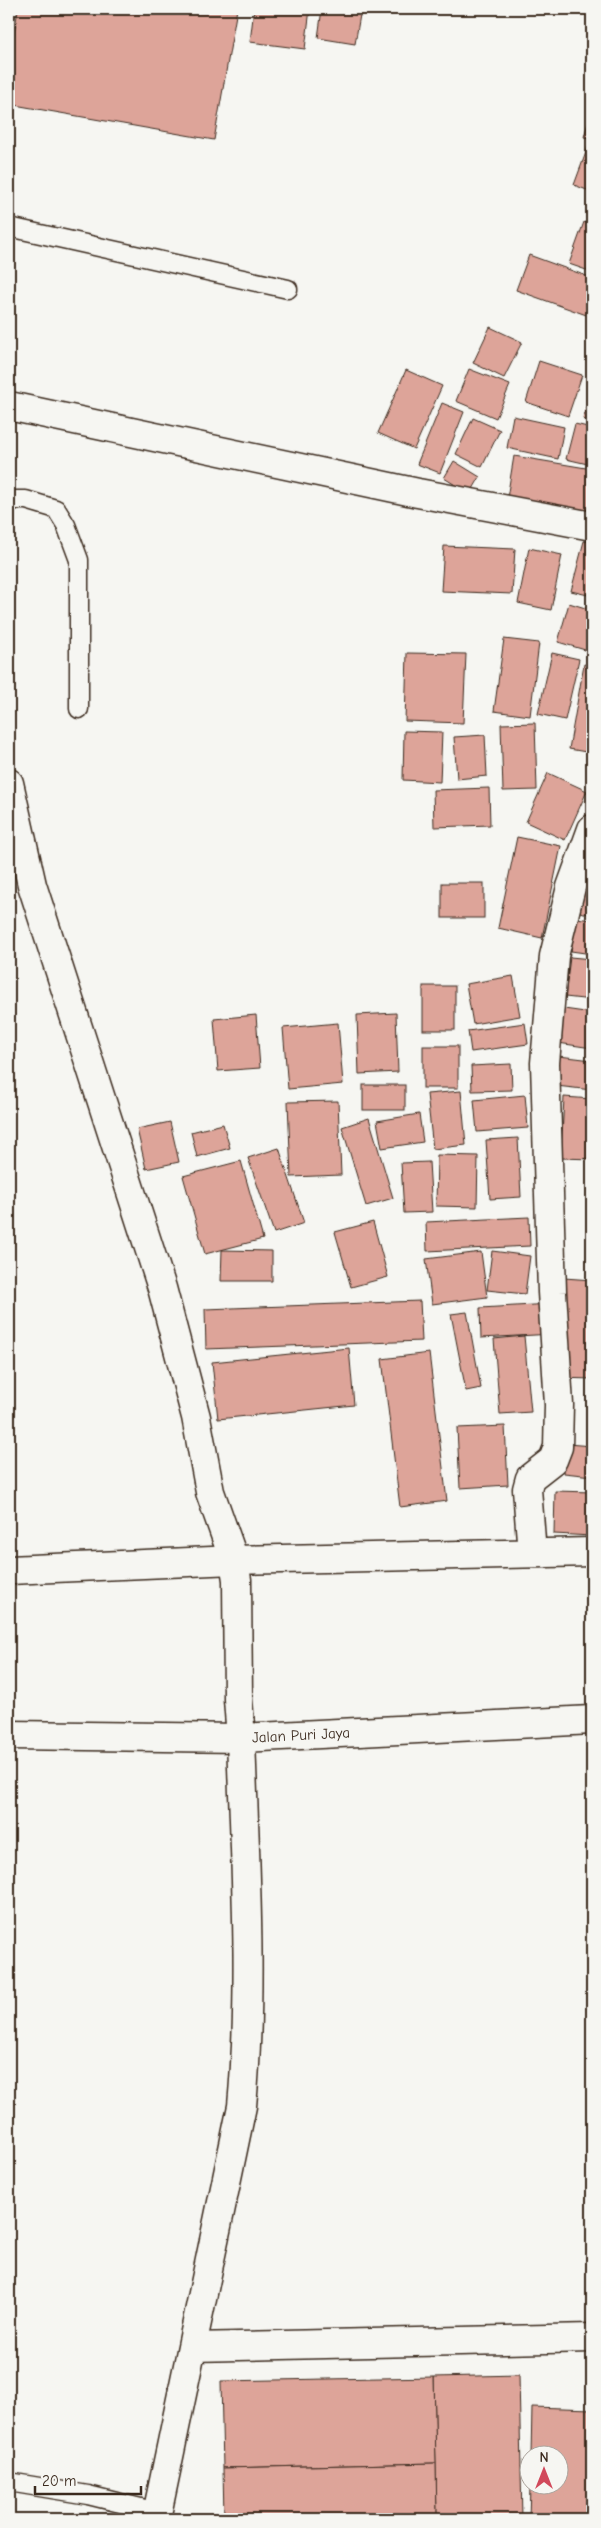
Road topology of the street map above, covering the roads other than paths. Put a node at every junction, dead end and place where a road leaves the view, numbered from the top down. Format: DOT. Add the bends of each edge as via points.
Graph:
graph roads {
  1 [pos="9,227"];
  2 [pos="288,289"];
  3 [pos="9,406"];
  4 [pos="9,500"];
  5 [pos="592,526"];
  6 [pos="79,709"];
  7 [pos="9,783"];
  8 [pos="592,829"];
  9 [pos="592,1552"];
  10 [pos="532,1554"];
  11 [pos="9,1570"];
  12 [pos="235,1570"];
  13 [pos="592,1720"];
  14 [pos="9,1735"];
  15 [pos="241,1738"];
  16 [pos="592,2338"];
  17 [pos="193,2347"];
  18 [pos="9,2482"];
  19 [pos="157,2516"];
  1 -- 2 [label="lane"];
  3 -- 5 [label="street" via="408,491"];
  4 -- 6 [label="lane" via="26,500 56,509 66,525 79,560"];
  7 -- 12 [label="street" via="32,885 162,1288 196,1417 210,1492"];
  8 -- 10 [label="street" via="571,887 554,956 545,1063 552,1292 560,1405 558,1447 553,1460 530,1478 527,1489"];
  9 -- 10 [label="street"];
  10 -- 12 [label="street"];
  11 -- 12 [label="street"];
  12 -- 15 [label="street"];
  13 -- 15 [label="street, Jalan Puri Jaya"];
  14 -- 15 [label="street, Jalan Puri Jaya"];
  15 -- 17 [label="street" via="248,1982 246,2061 242,2106"];
  16 -- 17 [label="street"];
  17 -- 19 [label="street"];
  18 -- 19 [label="lane" via="88,2495"];
}
